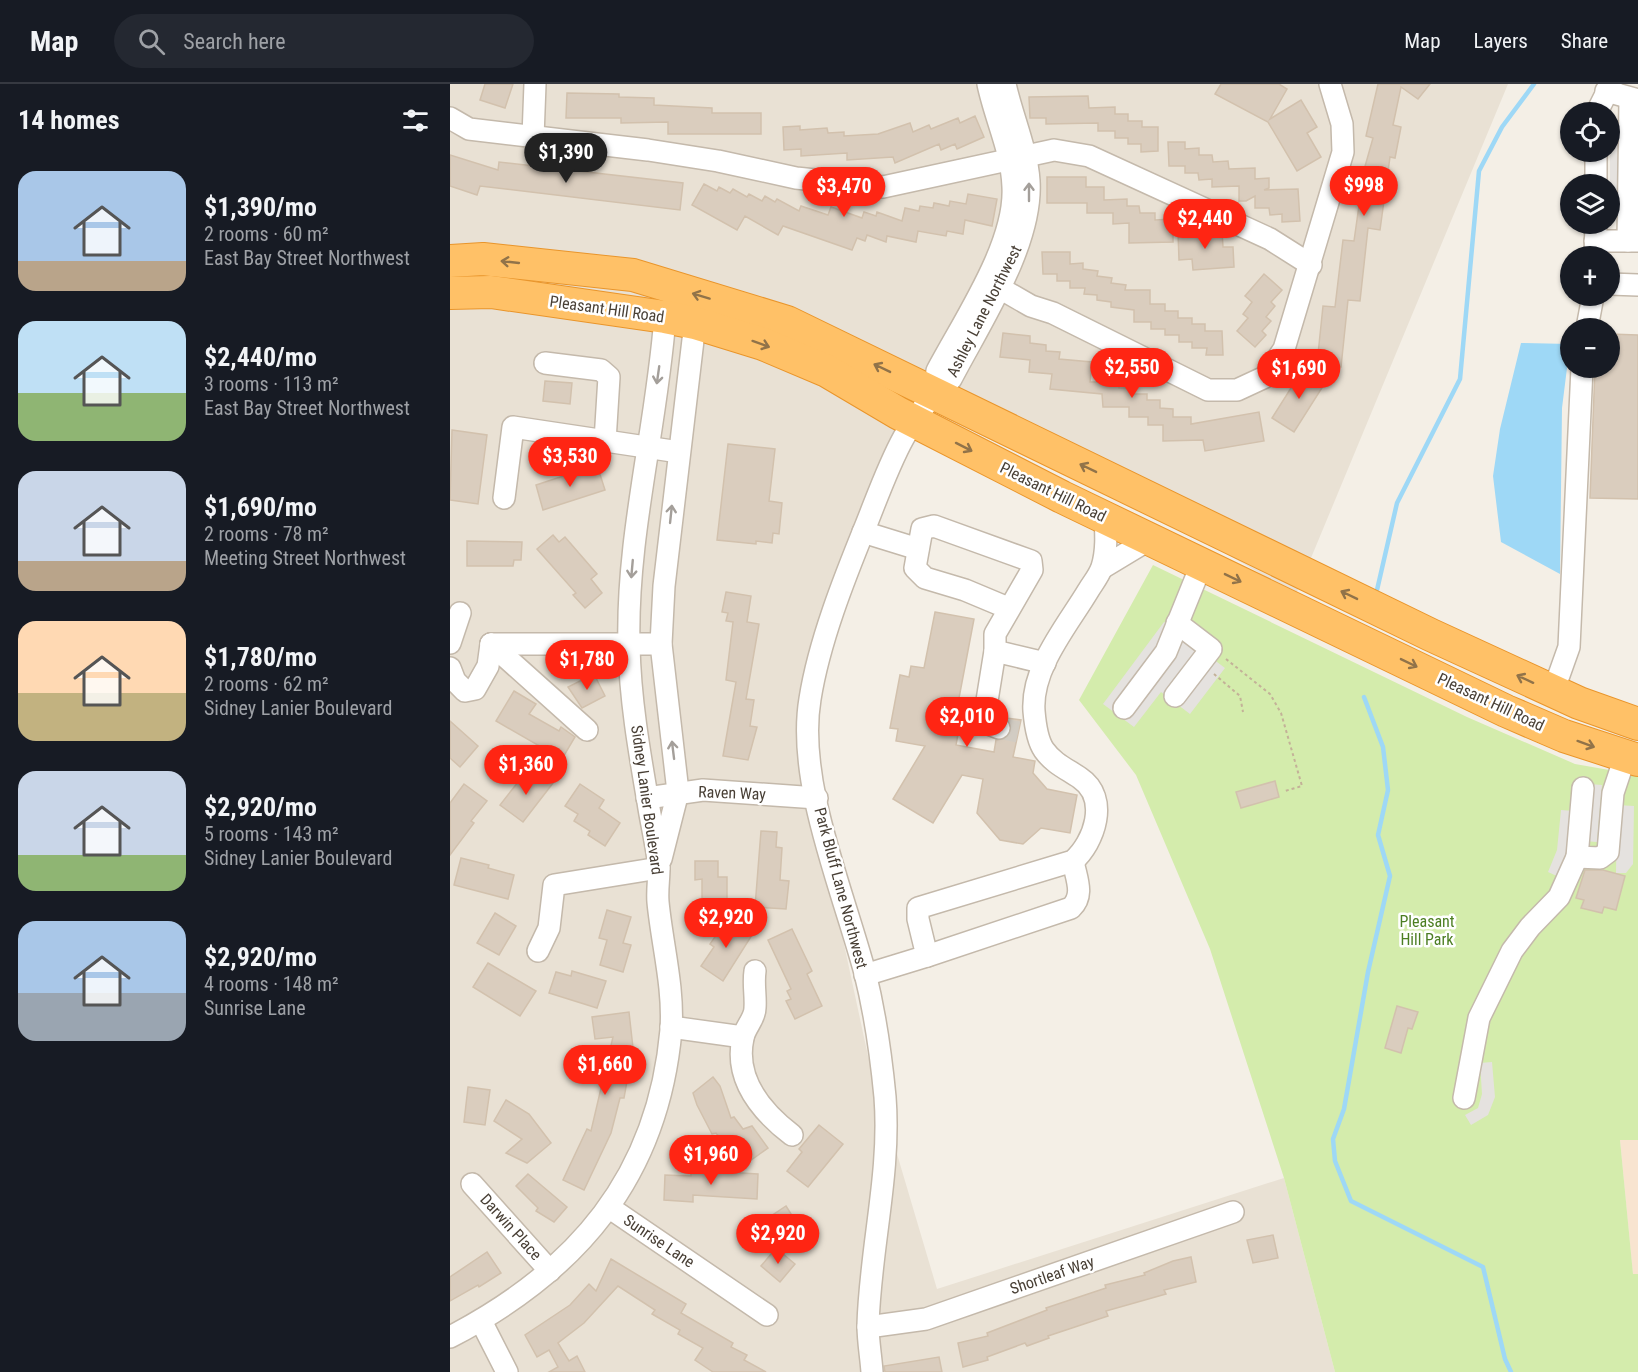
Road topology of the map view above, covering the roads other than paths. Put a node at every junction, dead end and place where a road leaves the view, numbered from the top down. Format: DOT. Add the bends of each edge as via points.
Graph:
graph roads {
  1 [pos="535,84"];
  2 [pos="988,84"];
  3 [pos="1005,84"];
  4 [pos="1332,84"];
  5 [pos="1608,87"];
  6 [pos="1634,100"];
  7 [pos="1601,102"];
  8 [pos="450,118"];
  9 [pos="533,137"];
  10 [pos="1016,157"];
  11 [pos="1595,240"];
  12 [pos="1633,241"];
  13 [pos="450,261"];
  14 [pos="1311,265"];
  15 [pos="1620,284"];
  16 [pos="1638,285"];
  17 [pos="999,287"];
  18 [pos="450,293"];
  19 [pos="680,320"];
  20 [pos="545,363"];
  21 [pos="1582,378"];
  22 [pos="934,393"];
  23 [pos="912,420"];
  24 [pos="605,441"];
  25 [pos="648,448"];
  26 [pos="679,452"];
  27 [pos="504,498"];
  28 [pos="1105,517"];
  29 [pos="863,531"];
  30 [pos="1150,539"];
  31 [pos="918,549"];
  32 [pos="1202,563"];
  33 [pos="1102,568"];
  34 [pos="1008,608"];
  35 [pos="460,614"];
  36 [pos="1177,623"];
  37 [pos="450,643"];
  38 [pos="491,644"];
  39 [pos="661,644"];
  40 [pos="629,646"];
  41 [pos="995,651"];
  42 [pos="1045,663"];
  43 [pos="450,668"];
  44 [pos="1553,692"];
  45 [pos="1175,696"];
  46 [pos="1124,708"];
  47 [pos="1638,724"];
  48 [pos="587,730"];
  49 [pos="1018,731"];
  50 [pos="1631,758"];
  51 [pos="1583,788"];
  52 [pos="678,792"];
  53 [pos="647,798"];
  54 [pos="817,798"];
  55 [pos="1576,857"];
  56 [pos="1073,861"];
  57 [pos="659,868"];
  58 [pos="538,951"];
  59 [pos="927,956"];
  60 [pos="755,971"];
  61 [pos="865,975"];
  62 [pos="671,1027"];
  63 [pos="743,1036"];
  64 [pos="1464,1098"];
  65 [pos="792,1136"];
  66 [pos="472,1184"];
  67 [pos="610,1208"];
  68 [pos="1233,1212"];
  69 [pos="550,1271"];
  70 [pos="767,1315"];
  71 [pos="481,1322"];
  72 [pos="868,1326"];
  73 [pos="450,1337"];
  74 [pos="507,1372"];
  75 [pos="872,1372"];
  1 -- 9 [label="street"];
  2 -- 10 [label="street, Ashley Lane Northwest"];
  3 -- 10 [label="street, Ashley Lane Northwest"];
  4 -- 14 [label="street" via="1342,124 1343,153"];
  5 -- 6 [label="street"];
  5 -- 7 [label="street"];
  6 -- 12 [label="street"];
  8 -- 9 [label="street" via="469,129"];
  9 -- 10 [label="street" via="648,150 796,178 883,187"];
  10 -- 14 [label="street" via="1054,150 1089,156 1270,239"];
  17 -- 10 [label="street, Ashley Lane Northwest, one-way" via="1025,227 1029,183"];
  10 -- 22 [label="street, Ashley Lane Northwest" via="1010,226 937,371"];
  11 -- 12 [label="street"];
  22 -- 13 [label="highway, Pleasant Hill Road, one-way" via="787,322 633,275 483,259"];
  14 -- 17 [label="street" via="1284,349 1265,377 1237,390 1208,390"];
  15 -- 16 [label="street"];
  17 -- 22 [label="street, Ashley Lane Northwest" via="951,379"];
  18 -- 19 [label="highway, Pleasant Hill Road" via="491,292"];
  19 -- 23 [label="highway, Pleasant Hill Road, one-way" via="763,344 827,370"];
  19 -- 25 [label="street, Sidney Lanier Boulevard, one-way"];
  19 -- 26 [label="street"];
  20 -- 24 [label="street" via="601,370 609,377"];
  21 -- 44 [label="street" via="1569,647"];
  22 -- 23 [label="street, Ashley Lane Northwest"];
  44 -- 22 [label="highway, Pleasant Hill Road, one-way"];
  23 -- 28 [label="highway, Pleasant Hill Road, one-way"];
  23 -- 29 [label="street, Park Bluff Lane Northwest"];
  24 -- 25 [label="street"];
  24 -- 27 [label="street" via="513,427"];
  25 -- 26 [label="street"];
  25 -- 40 [label="street, Sidney Lanier Boulevard, one-way" via="634,551"];
  39 -- 26 [label="street, one-way" via="663,586"];
  28 -- 30 [label="highway, Pleasant Hill Road"];
  28 -- 33 [label="street"];
  29 -- 31 [label="street"];
  29 -- 54 [label="street, Park Bluff Lane Northwest" via="824,644 810,700 809,755"];
  30 -- 32 [label="highway, Pleasant Hill Road"];
  30 -- 33 [label="street"];
  31 -- 34 [label="street" via="915,568 925,579"];
  31 -- 34 [label="street" via="922,529 934,526 1031,561 1032,570"];
  32 -- 36 [label="street"];
  32 -- 50 [label="highway, Pleasant Hill Road, one-way" via="1506,711"];
  33 -- 42 [label="street"];
  34 -- 41 [label="street" via="995,634"];
  35 -- 37 [label="street"];
  36 -- 45 [label="street" via="1206,656"];
  36 -- 46 [label="street" via="1166,652"];
  38 -- 40 [label="street"];
  38 -- 43 [label="street" via="488,666 475,689 465,691"];
  38 -- 48 [label="street"];
  39 -- 40 [label="street"];
  52 -- 39 [label="street, one-way"];
  40 -- 53 [label="street, Sidney Lanier Boulevard"];
  41 -- 42 [label="street"];
  41 -- 49 [label="street" via="986,723"];
  42 -- 49 [label="street" via="1034,709"];
  44 -- 47 [label="highway, Pleasant Hill Road"];
  49 -- 56 [label="street" via="1066,772 1086,783 1096,803 1090,843"];
  50 -- 55 [label="street" via="1613,793 1608,852 1600,858"];
  51 -- 55 [label="street"];
  52 -- 53 [label="street, Raven Way"];
  52 -- 54 [label="street, Raven Way" via="704,790"];
  52 -- 57 [label="street"];
  53 -- 57 [label="street, Sidney Lanier Boulevard"];
  54 -- 61 [label="street, Park Bluff Lane Northwest" via="822,828"];
  55 -- 64 [label="street" via="1559,897 1512,951 1479,1018"];
  56 -- 59 [label="street" via="1080,893 1071,908"];
  56 -- 59 [label="street" via="918,908"];
  57 -- 58 [label="street" via="554,885 549,928"];
  57 -- 62 [label="street, Sidney Lanier Boulevard" via="657,900 667,955"];
  59 -- 61 [label="street"];
  60 -- 63 [label="street" via="754,1016"];
  61 -- 72 [label="street, Park Bluff Lane Northwest" via="881,1058 887,1130"];
  62 -- 63 [label="street"];
  62 -- 67 [label="street, Sidney Lanier Boulevard" via="651,1126"];
  63 -- 65 [label="street" via="741,1062 745,1081 769,1118"];
  66 -- 69 [label="street, Darwin Place"];
  67 -- 69 [label="street, Sidney Lanier Boulevard" via="583,1241"];
  67 -- 70 [label="street, Sunrise Lane"];
  68 -- 72 [label="street, Shortleaf Way" via="926,1319"];
  69 -- 71 [label="street, Sidney Lanier Boulevard"];
  71 -- 73 [label="street, Sidney Lanier Boulevard"];
  71 -- 74 [label="street"];
  72 -- 75 [label="street, Park Bluff Lane Northwest"];
}
